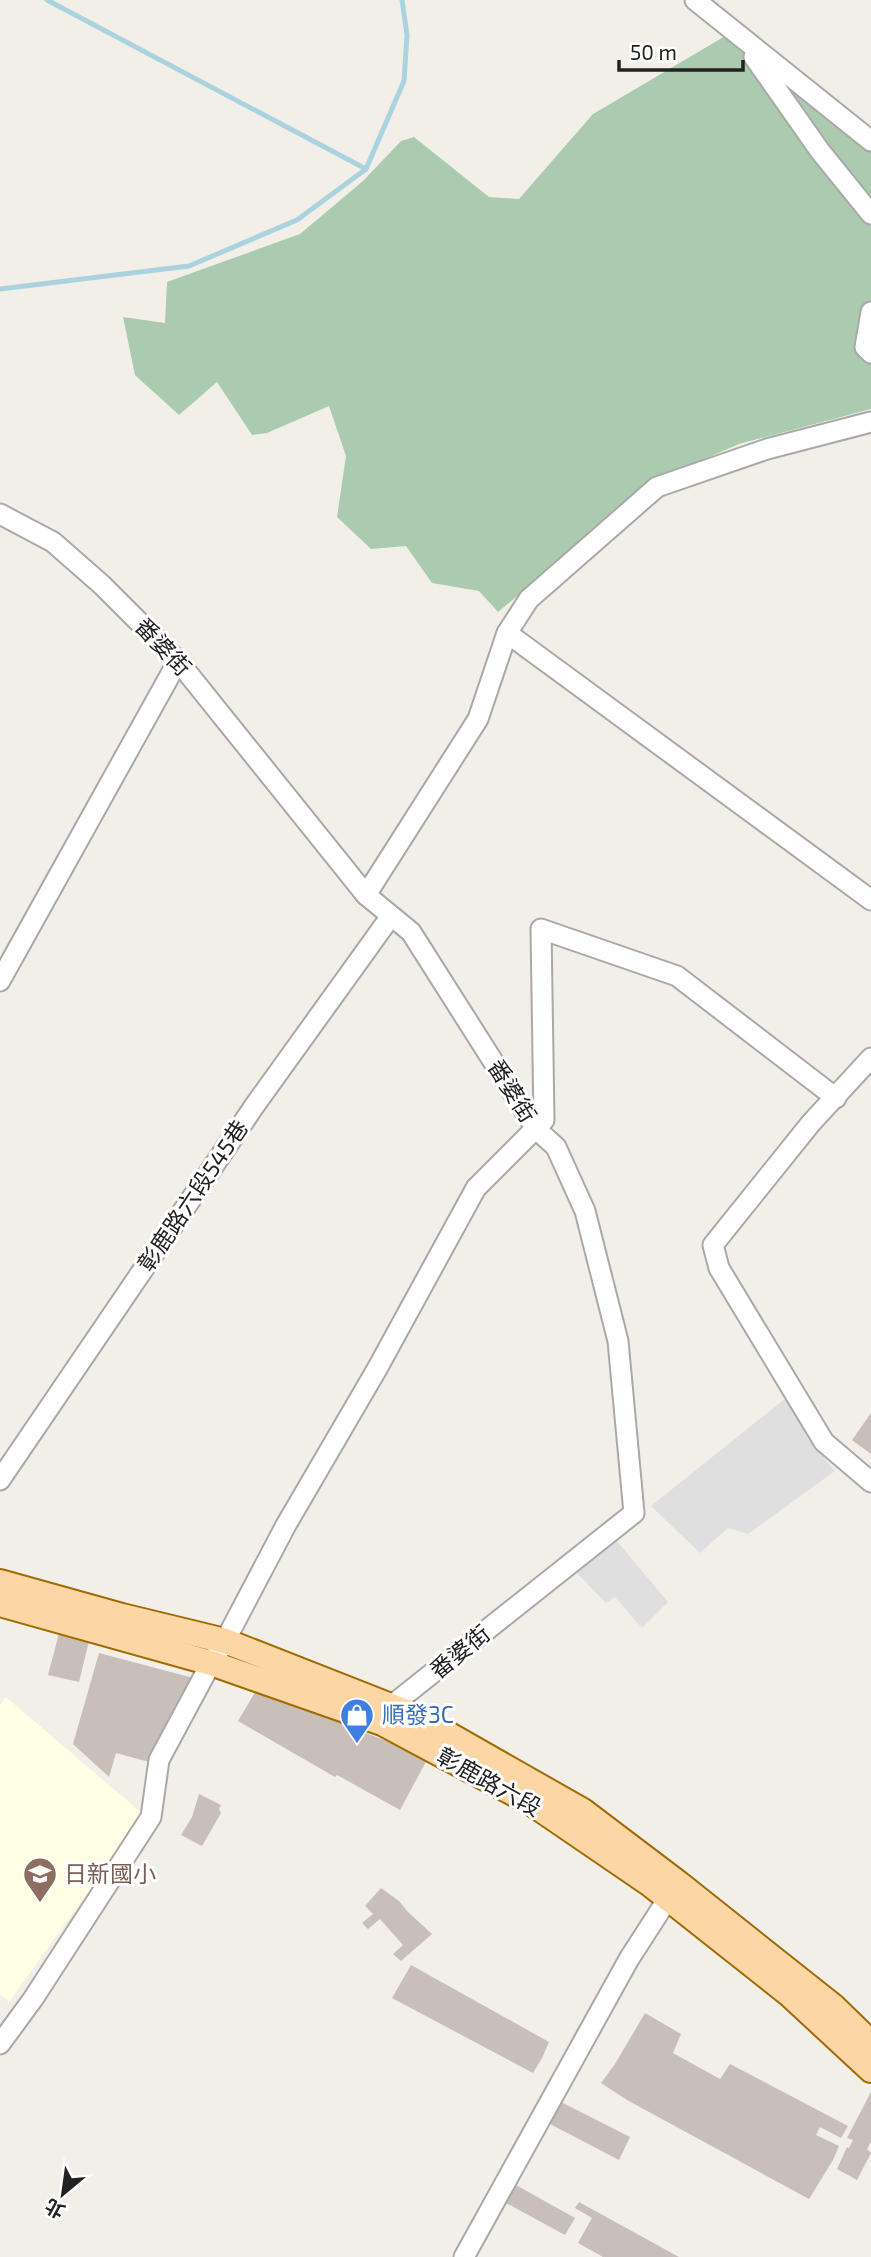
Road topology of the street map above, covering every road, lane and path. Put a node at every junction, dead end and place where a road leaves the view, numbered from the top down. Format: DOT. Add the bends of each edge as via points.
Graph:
graph roads {
  1 [pos="695,0"];
  2 [pos="742,38"];
  3 [pos="871,141"];
  4 [pos="871,214"];
  5 [pos="871,312"];
  6 [pos="871,353"];
  7 [pos="871,422"];
  8 [pos="0,514"];
  9 [pos="507,633"];
  10 [pos="178,661"];
  11 [pos="366,895"];
  12 [pos="871,900"];
  13 [pos="391,916"];
  14 [pos="0,981"];
  15 [pos="871,1058"];
  16 [pos="836,1098"];
  17 [pos="536,1129"];
  18 [pos="0,1480"];
  19 [pos="871,1482"];
  20 [pos="0,1582"];
  21 [pos="0,1604"];
  22 [pos="225,1641"];
  23 [pos="211,1663"];
  24 [pos="386,1714"];
  25 [pos="673,1890"];
  26 [pos="871,2043"];
  27 [pos="0,2044"];
  28 [pos="871,2070"];
  29 [pos="464,2257"];
  1 -- 2 [label="street"];
  2 -- 3 [label="street"];
  2 -- 4 [label="street" via="820,152"];
  5 -- 6 [label="street" via="865,347"];
  7 -- 9 [label="street" via="767,449 657,487 529,599"];
  8 -- 10 [label="street, 番婆街" via="53,542"];
  9 -- 11 [label="street" via="478,719"];
  9 -- 12 [label="street"];
  10 -- 11 [label="street, 番婆街"];
  10 -- 14 [label="street"];
  11 -- 13 [label="street, 番婆街"];
  13 -- 17 [label="street, 番婆街" via="411,932"];
  13 -- 18 [label="street, 彰鹿路六段545巷" via="255,1105"];
  15 -- 16 [label="street"];
  16 -- 17 [label="street" via="677,976 541,929 544,1120"];
  16 -- 19 [label="street" via="713,1245 719,1268 824,1442"];
  17 -- 22 [label="street" via="476,1188"];
  17 -- 24 [label="street, 番婆街" via="556,1147 584,1211 618,1340 634,1513"];
  20 -- 22 [label="main road, 彰鹿路六段"];
  21 -- 23 [label="main road, 彰鹿路六段"];
  22 -- 23 [label="street"];
  22 -- 24 [label="main road, 彰鹿路六段" via="313,1677"];
  23 -- 24 [label="main road, 彰鹿路六段"];
  23 -- 27 [label="street" via="159,1760 151,1817"];
  24 -- 25 [label="main road, 彰鹿路六段" via="416,1716 583,1811"];
  25 -- 26 [label="main road, 彰鹿路六段" via="834,2007"];
  25 -- 28 [label="main road, 彰鹿路六段"];
  25 -- 29 [label="street" via="629,1959"];
}
